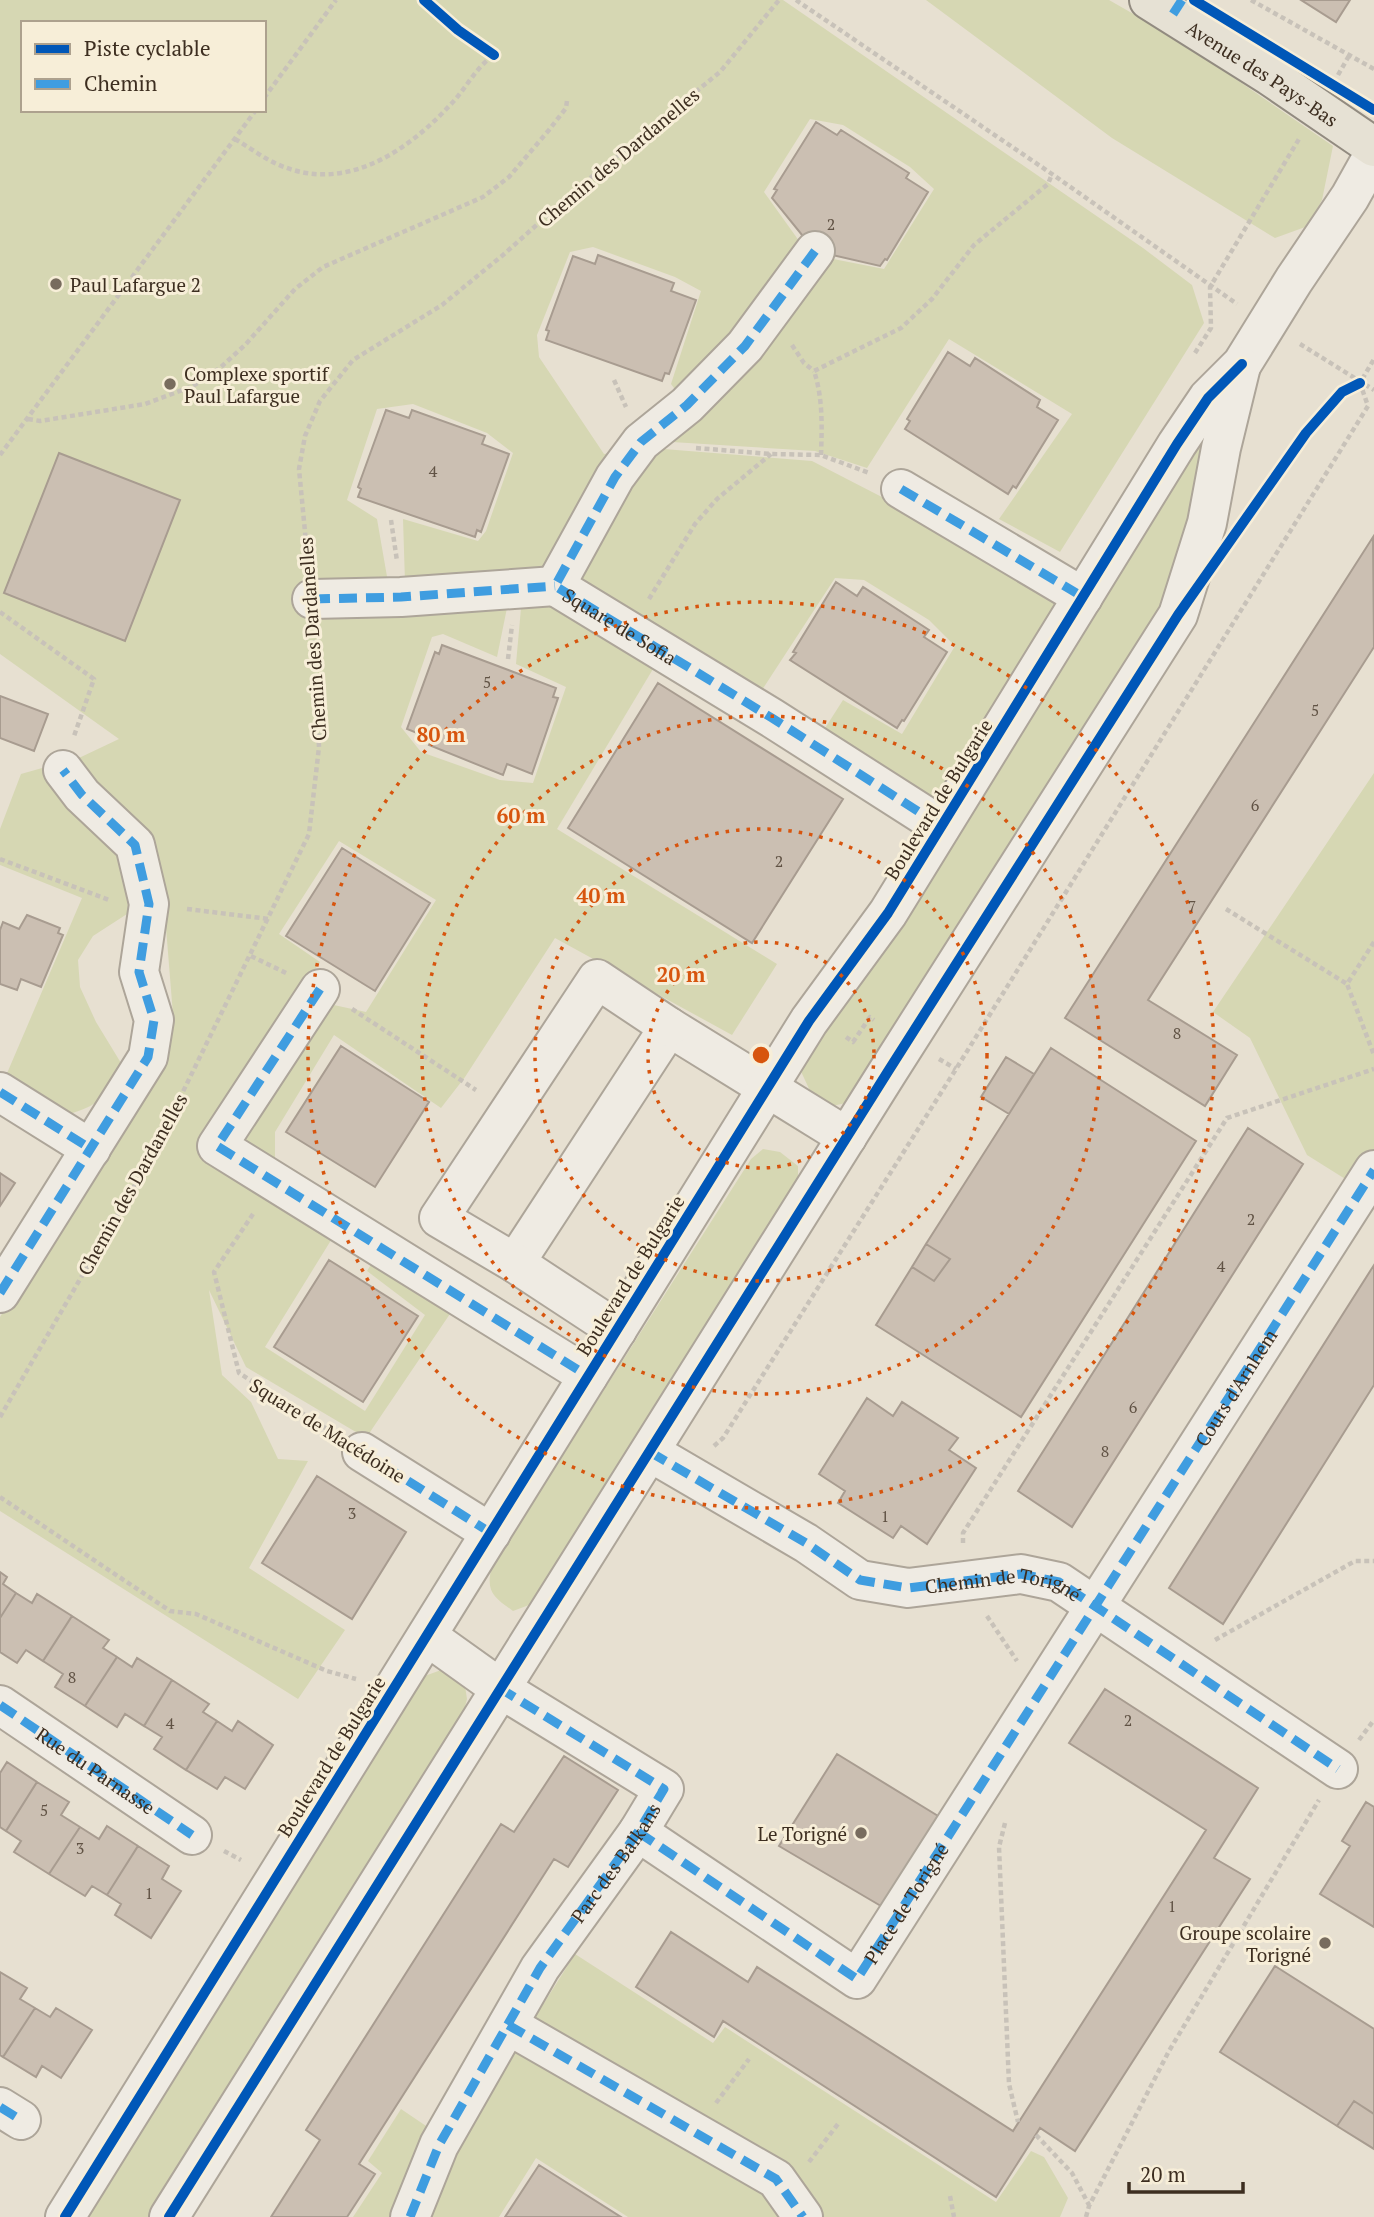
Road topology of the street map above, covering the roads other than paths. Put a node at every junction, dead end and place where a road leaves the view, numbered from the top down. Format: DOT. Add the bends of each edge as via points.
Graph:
graph roads {
  1 [pos="1168,5"];
  2 [pos="1374,147"];
  3 [pos="1374,154"];
  4 [pos="816,251"];
  5 [pos="1241,363"];
  6 [pos="901,489"];
  7 [pos="555,586"];
  8 [pos="1083,597"];
  9 [pos="312,599"];
  10 [pos="63,771"];
  11 [pos="941,826"];
  12 [pos="320,989"];
  13 [pos="669,1027"];
  14 [pos="768,1086"];
  15 [pos="0,1092"];
  16 [pos="847,1137"];
  17 [pos="92,1149"];
  18 [pos="1374,1170"];
  19 [pos="515,1264"];
  20 [pos="0,1293"];
  21 [pos="617,1330"];
  22 [pos="588,1376"];
  23 [pos="362,1452"];
  24 [pos="650,1452"];
  25 [pos="491,1532"];
  26 [pos="1096,1606"];
  27 [pos="426,1636"];
  28 [pos="501,1689"];
  29 [pos="0,1705"];
  30 [pos="1338,1769"];
  31 [pos="638,1832"];
  32 [pos="192,1835"];
  33 [pos="508,2025"];
  34 [pos="65,2217"];
  35 [pos="169,2217"];
  36 [pos="410,2217"];
  37 [pos="803,2217"];
  1 -- 2 [label="main road, Avenue des Pays-Bas"];
  3 -- 5 [label="street, Boulevard de Bulgarie"];
  4 -- 7 [label="street, Square de Sofia" via="745,346 687,405 641,442 615,477"];
  5 -- 8 [label="street, Boulevard de Bulgarie" via="1177,444"];
  5 -- 16 [label="street, Boulevard de Bulgarie" via="1207,523 1178,615"];
  6 -- 8 [label="street"];
  7 -- 9 [label="street"];
  7 -- 11 [label="street, Square de Sofia"];
  8 -- 11 [label="street, Boulevard de Bulgarie"];
  10 -- 17 [label="street" via="135,845 149,904 139,972 155,1020 148,1056"];
  11 -- 14 [label="street, Boulevard de Bulgarie" via="888,914 809,1021"];
  12 -- 22 [label="street" via="217,1146"];
  13 -- 14 [label="street"];
  13 -- 19 [label="street"];
  13 -- 19 [label="street" via="597,979 439,1218"];
  14 -- 16 [label="street"];
  14 -- 21 [label="street, Boulevard de Bulgarie"];
  15 -- 17 [label="street"];
  16 -- 24 [label="street, Boulevard de Bulgarie"];
  17 -- 20 [label="street"];
  18 -- 26 [label="street, Cours d'Arnhem"];
  19 -- 21 [label="street"];
  21 -- 22 [label="street, Boulevard de Bulgarie"];
  22 -- 25 [label="street, Boulevard de Bulgarie"];
  23 -- 25 [label="street, Square de Macédoine"];
  24 -- 26 [label="street, Chemin de Torigné" via="806,1542 860,1580 908,1588 1021,1574 1059,1582"];
  24 -- 28 [label="street, Boulevard de Bulgarie"];
  25 -- 27 [label="street, Boulevard de Bulgarie"];
  26 -- 30 [label="street, Chemin de Torigné"];
  26 -- 31 [label="street, Place de Torigné" via="857,1979"];
  27 -- 28 [label="street"];
  27 -- 34 [label="street, Boulevard de Bulgarie"];
  28 -- 31 [label="street, Parc des Balkans" via="664,1789"];
  28 -- 35 [label="street, Boulevard de Bulgarie"];
  29 -- 32 [label="street, Rue du Parnasse"];
  31 -- 33 [label="street, Parc des Balkans" via="540,1968"];
  33 -- 36 [label="street, Parc des Balkans" via="439,2145"];
  33 -- 37 [label="street" via="776,2179"];
}
